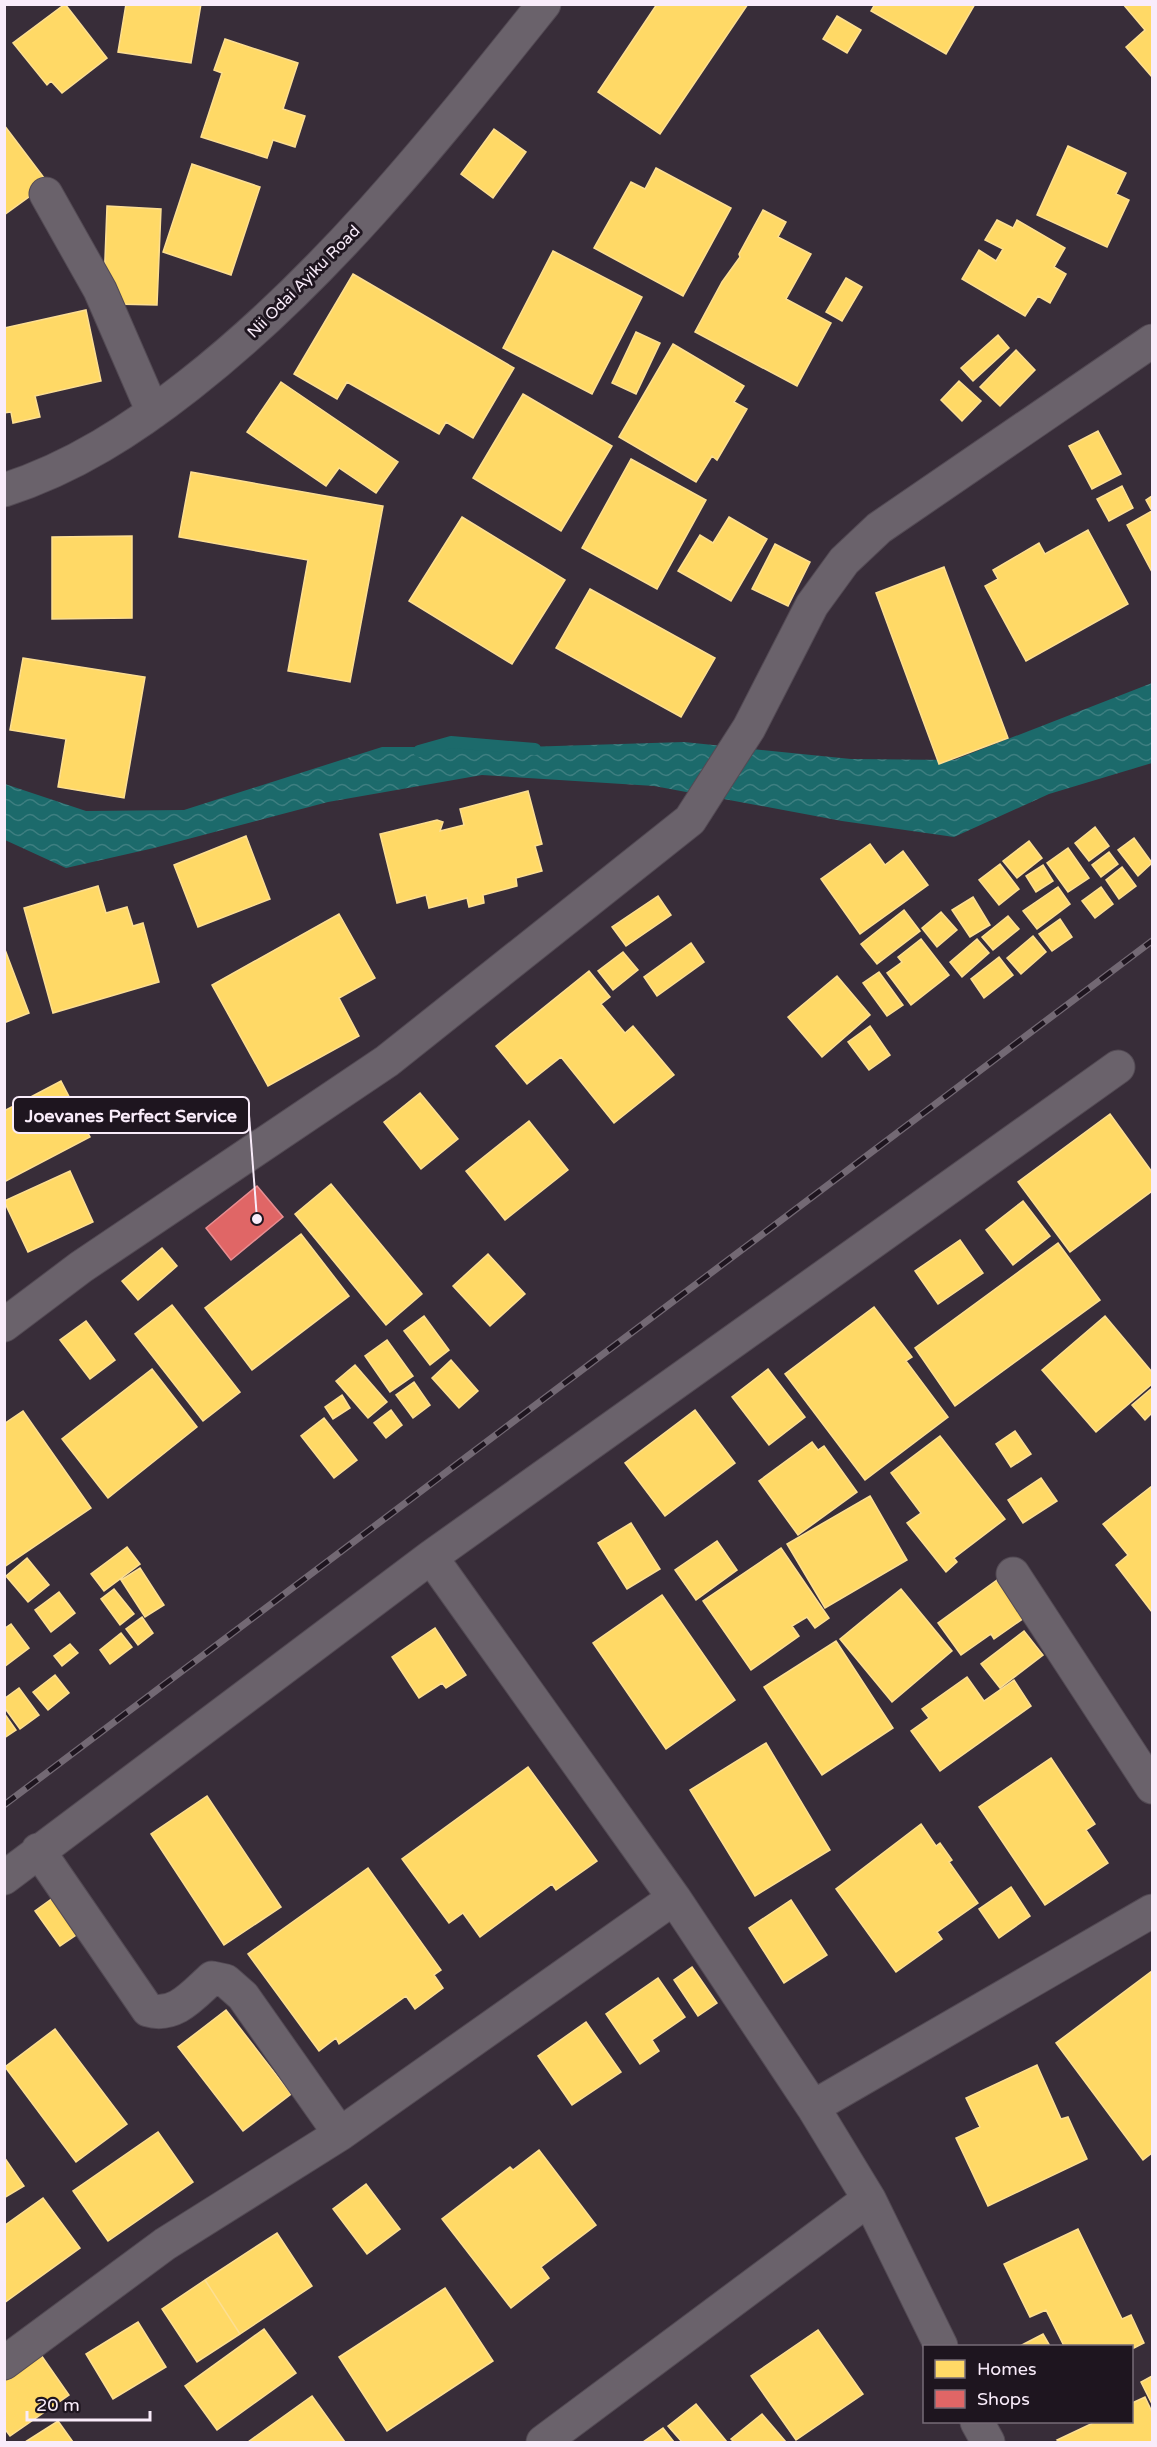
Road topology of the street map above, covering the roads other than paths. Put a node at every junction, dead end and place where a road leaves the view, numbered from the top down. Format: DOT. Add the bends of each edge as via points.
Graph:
graph roads {
  1 [pos="544,4"];
  2 [pos="46,194"];
  3 [pos="1152,341"];
  4 [pos="153,412"];
  5 [pos="4,490"];
  6 [pos="1118,1067"];
  7 [pos="4,1325"];
  8 [pos="431,1557"];
  9 [pos="1013,1574"];
  10 [pos="1152,1787"];
  11 [pos="38,1850"];
  12 [pos="4,1878"];
  13 [pos="674,1898"];
  14 [pos="1152,1911"];
  15 [pos="813,2107"];
  16 [pos="340,2134"];
  17 [pos="869,2199"];
  18 [pos="941,2345"];
  19 [pos="4,2362"];
  20 [pos="978,2423"];
  21 [pos="543,2442"];
  22 [pos="988,2442"];
  1 -- 4 [label="street, Nii Odai Ayiku Road" via="413,167 303,286 232,351"];
  2 -- 4 [label="street" via="100,291"];
  3 -- 7 [label="street" via="879,528 844,561 812,604 749,728 690,820 387,1061 81,1267"];
  4 -- 5 [label="street, Nii Odai Ayiku Road" via="93,452"];
  6 -- 8 [label="street"];
  8 -- 11 [label="street"];
  8 -- 13 [label="street"];
  9 -- 10 [label="street"];
  11 -- 12 [label="street"];
  11 -- 16 [label="street" via="148,2010 160,2014 177,2008 212,1978 226,1981 243,1996"];
  13 -- 15 [label="street"];
  13 -- 16 [label="street"];
  14 -- 15 [label="street"];
  15 -- 17 [label="street"];
  16 -- 19 [label="street" via="165,2244"];
  17 -- 18 [label="street"];
  17 -- 21 [label="street"];
  20 -- 22 [label="street"];
}
